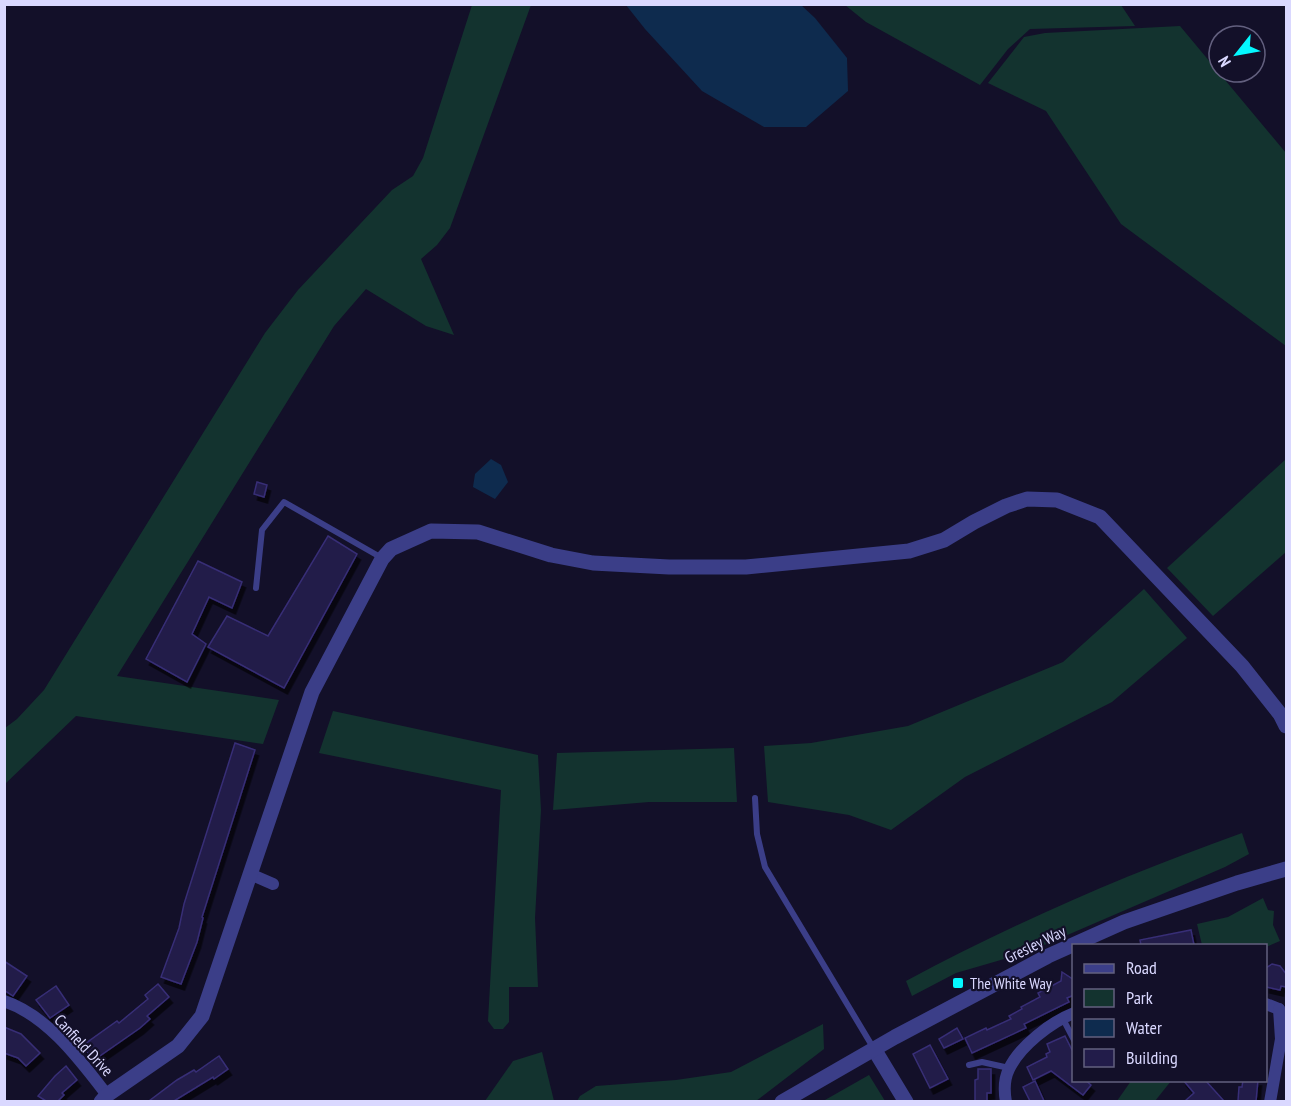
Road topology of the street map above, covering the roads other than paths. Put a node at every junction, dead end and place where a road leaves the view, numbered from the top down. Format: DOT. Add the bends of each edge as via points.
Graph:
graph roads {
  1 [pos="382,559"];
  2 [pos="256,588"];
  3 [pos="1287,726"];
  4 [pos="755,798"];
  5 [pos="1287,869"];
  6 [pos="250,874"];
  7 [pos="273,884"];
  8 [pos="1075,944"];
  9 [pos="1072,945"];
  10 [pos="4,1002"];
  11 [pos="1267,1004"];
  12 [pos="1283,1007"];
  13 [pos="1068,1015"];
  14 [pos="1072,1032"];
  15 [pos="874,1049"];
  16 [pos="969,1065"];
  17 [pos="1282,1067"];
  18 [pos="1009,1068"];
  19 [pos="104,1098"];
  20 [pos="782,1101"];
  21 [pos="906,1101"];
  22 [pos="1006,1101"];
  23 [pos="1270,1101"];
  1 -- 2 [label="lane" via="284,502 262,530"];
  1 -- 3 [label="street" via="391,549 430,531 478,532 551,555 593,563 746,567 909,551 944,540 1006,506 1027,500 1057,500 1100,517 1242,666"];
  1 -- 6 [label="street" via="312,692"];
  4 -- 15 [label="lane" via="757,834 765,867"];
  5 -- 8 [label="street, Gresley Way" via="1124,922"];
  6 -- 7 [label="street"];
  6 -- 19 [label="street" via="202,1016 178,1046"];
  9 -- 15 [label="street, Gresley Way"];
  10 -- 19 [label="street, Canfield Drive" via="20,1007 54,1033"];
  11 -- 12 [label="street"];
  12 -- 17 [label="street"];
  13 -- 14 [label="lane"];
  13 -- 18 [label="street" via="1026,1047"];
  15 -- 20 [label="street, Gresley Way"];
  15 -- 21 [label="street"];
  16 -- 18 [label="lane" via="982,1062"];
  17 -- 23 [label="street"];
  18 -- 22 [label="street" via="1004,1085"];
}
